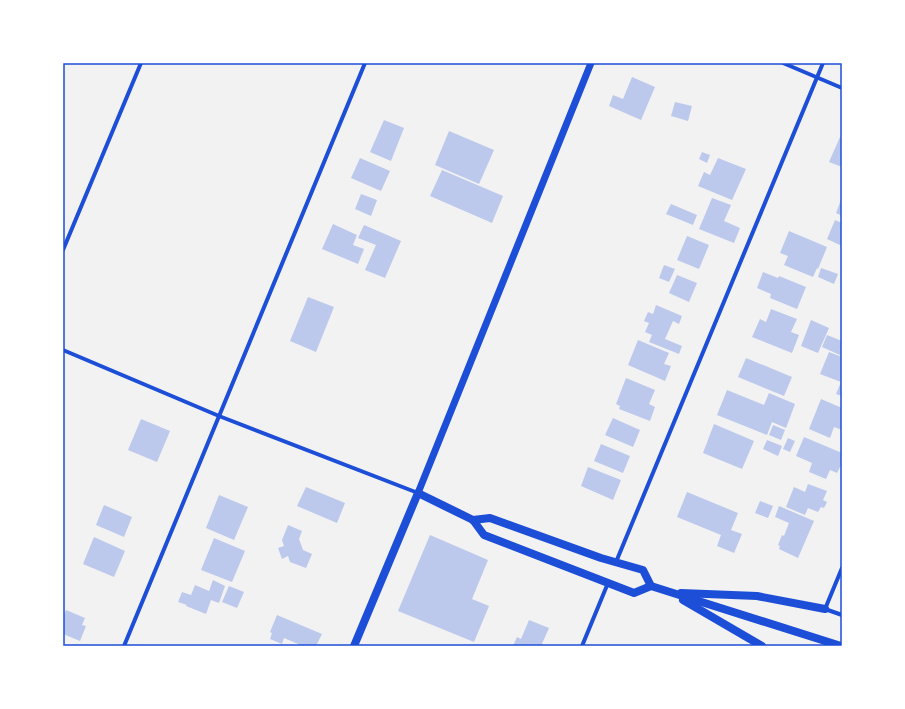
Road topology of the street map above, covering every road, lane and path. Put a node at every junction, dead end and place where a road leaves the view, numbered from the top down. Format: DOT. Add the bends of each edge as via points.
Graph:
graph roads {
  1 [pos="141,63"];
  2 [pos="365,63"];
  3 [pos="591,63"];
  4 [pos="783,63"];
  5 [pos="823,63"];
  6 [pos="817,77"];
  7 [pos="842,88"];
  8 [pos="63,250"];
  9 [pos="63,350"];
  10 [pos="219,416"];
  11 [pos="418,494"];
  12 [pos="473,520"];
  13 [pos="616,562"];
  14 [pos="842,568"];
  15 [pos="608,582"];
  16 [pos="651,586"];
  17 [pos="670,592"];
  18 [pos="825,609"];
  19 [pos="842,615"];
  20 [pos="124,646"];
  21 [pos="354,646"];
  22 [pos="582,646"];
  23 [pos="762,646"];
  24 [pos="841,646"];
  1 -- 8 [label="street"];
  2 -- 10 [label="street"];
  3 -- 11 [label="street"];
  4 -- 6 [label="street"];
  5 -- 6 [label="street"];
  6 -- 7 [label="street"];
  6 -- 13 [label="street"];
  9 -- 10 [label="street"];
  10 -- 11 [label="street"];
  10 -- 20 [label="street"];
  11 -- 12 [label="main road"];
  11 -- 21 [label="main road"];
  12 -- 13 [label="main road" via="490,518"];
  12 -- 15 [label="main road" via="484,534"];
  13 -- 16 [label="main road" via="643,570"];
  14 -- 18 [label="street"];
  15 -- 16 [label="main road" via="634,593"];
  15 -- 22 [label="street"];
  16 -- 17 [label="main road"];
  17 -- 18 [label="main road" via="757,596"];
  17 -- 23 [label="main road"];
  17 -- 24 [label="main road"];
  18 -- 19 [label="street"];
}
